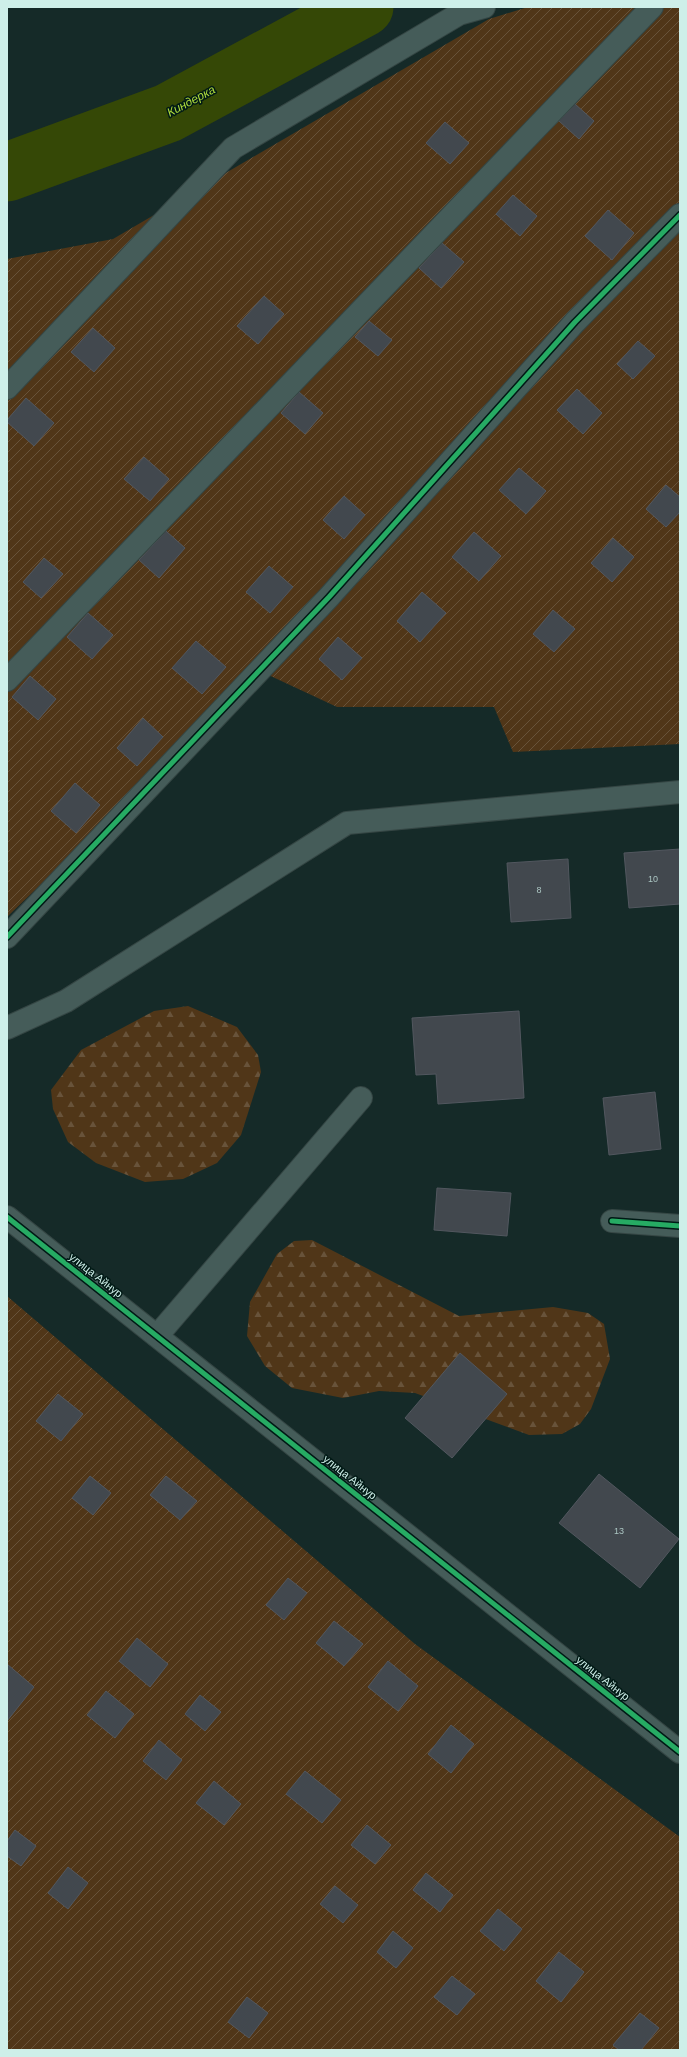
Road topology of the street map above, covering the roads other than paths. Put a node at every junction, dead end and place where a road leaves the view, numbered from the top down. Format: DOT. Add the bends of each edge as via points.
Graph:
graph roads {
  1 [pos="484,7"];
  2 [pos="652,7"];
  3 [pos="680,215"];
  4 [pos="7,388"];
  5 [pos="7,680"];
  6 [pos="680,792"];
  7 [pos="7,937"];
  8 [pos="7,1028"];
  9 [pos="361,1098"];
  10 [pos="7,1217"];
  11 [pos="612,1221"];
  12 [pos="680,1226"];
  13 [pos="157,1336"];
  14 [pos="680,1752"];
  1 -- 4 [label="street" via="459,14 233,148"];
  2 -- 5 [label="street"];
  3 -- 7 [label="street" via="575,322 329,597"];
  6 -- 8 [label="street" via="348,823 66,1001"];
  9 -- 13 [label="street"];
  10 -- 13 [label="street, улица Айнур"];
  11 -- 12 [label="street"];
  13 -- 14 [label="street, улица Айнур"];
}
